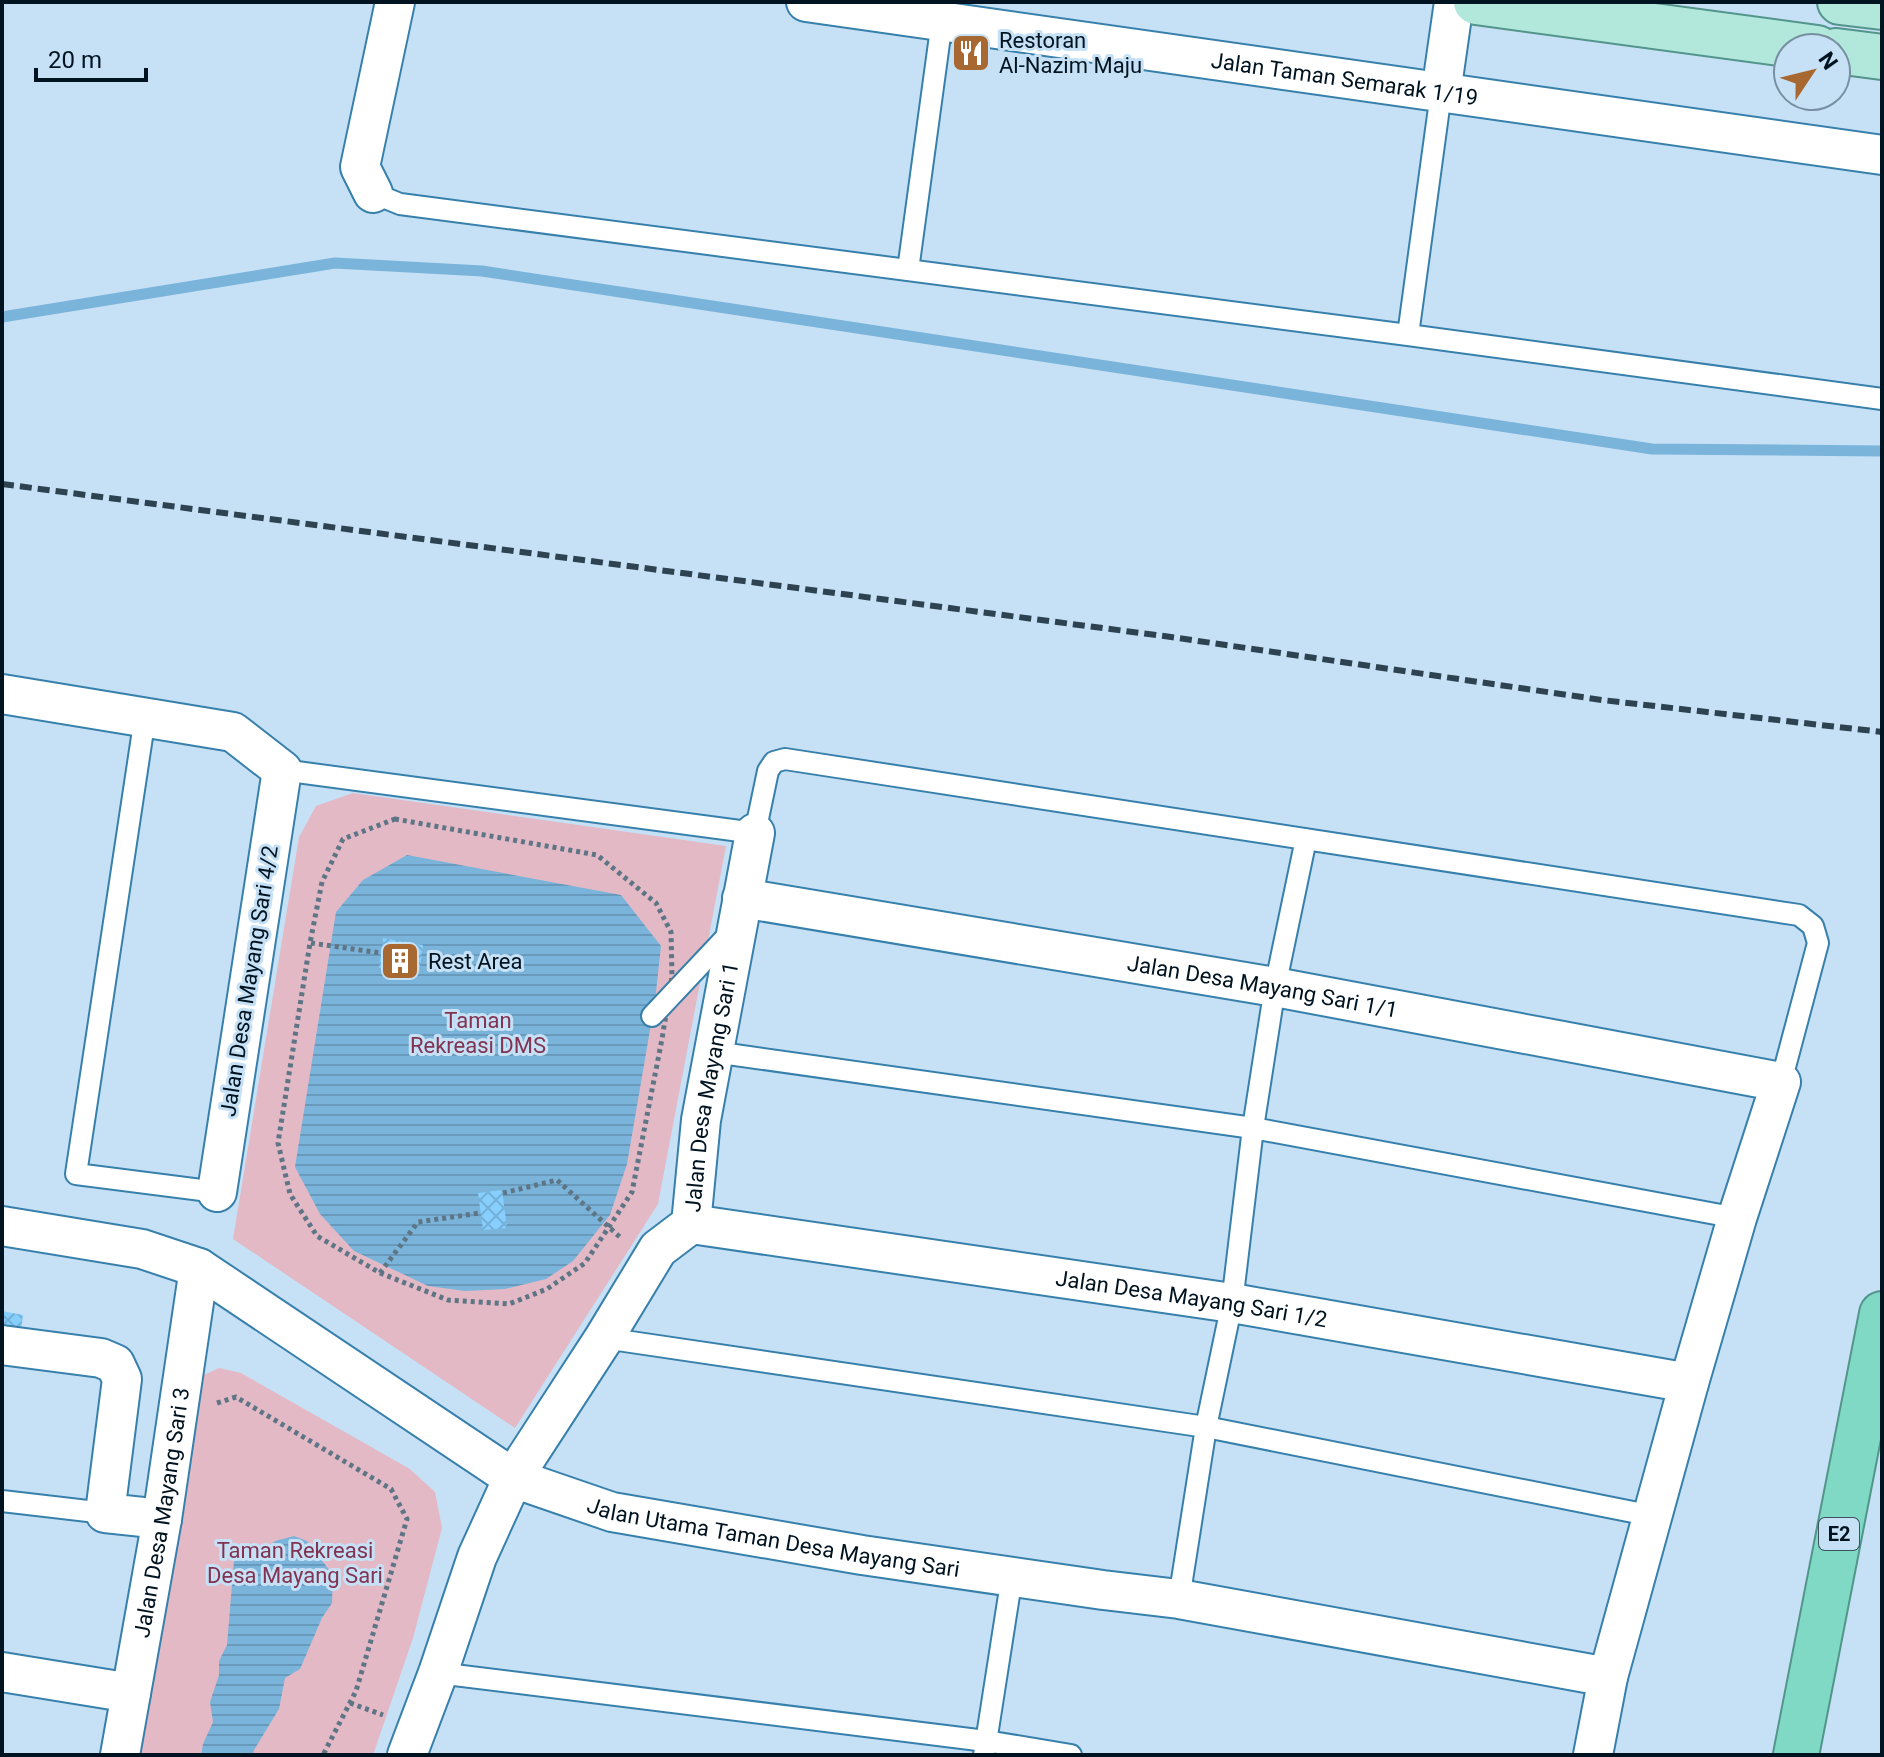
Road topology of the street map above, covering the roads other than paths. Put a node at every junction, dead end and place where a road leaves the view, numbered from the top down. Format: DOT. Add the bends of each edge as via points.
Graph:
graph roads {
  1 [pos="395,2"];
  2 [pos="806,2"];
  3 [pos="1454,2"];
  4 [pos="1476,2"];
  5 [pos="1840,2"];
  6 [pos="1882,7"];
  7 [pos="942,21"];
  8 [pos="1772,42"];
  9 [pos="1852,53"];
  10 [pos="1882,57"];
  11 [pos="1441,93"];
  12 [pos="1882,155"];
  13 [pos="373,193"];
  14 [pos="908,270"];
  15 [pos="1408,335"];
  16 [pos="1882,399"];
  17 [pos="2,694"];
  18 [pos="145,717"];
  19 [pos="282,770"];
  20 [pos="755,833"];
  21 [pos="1306,839"];
  22 [pos="739,912"];
  23 [pos="1275,987"];
  24 [pos="652,1016"];
  25 [pos="714,1052"];
  26 [pos="1781,1082"];
  27 [pos="1253,1128"];
  28 [pos="217,1192"];
  29 [pos="1737,1218"];
  30 [pos="691,1224"];
  31 [pos="2,1226"];
  32 [pos="199,1268"];
  33 [pos="1232,1303"];
  34 [pos="1882,1314"];
  35 [pos="604,1338"];
  36 [pos="2,1345"];
  37 [pos="1689,1383"];
  38 [pos="1206,1427"];
  39 [pos="513,1478"];
  40 [pos="2,1501"];
  41 [pos="105,1513"];
  42 [pos="1653,1516"];
  43 [pos="162,1519"];
  44 [pos="1012,1576"];
  45 [pos="1179,1599"];
  46 [pos="2,1672"];
  47 [pos="438,1673"];
  48 [pos="1608,1677"];
  49 [pos="131,1693"];
  50 [pos="985,1748"];
  51 [pos="120,1755"];
  52 [pos="407,1755"];
  53 [pos="1071,1755"];
  54 [pos="1593,1755"];
  55 [pos="1796,1755"];
  1 -- 13 [label="street" via="360,167"];
  2 -- 7 [label="street, Jalan Taman Semarak 1/19"];
  3 -- 11 [label="street"];
  4 -- 8 [label="main road"];
  5 -- 6 [label="main road"];
  7 -- 11 [label="street, Jalan Taman Semarak 1/19"];
  7 -- 14 [label="lane"];
  9 -- 10 [label="main road"];
  11 -- 12 [label="street, Jalan Taman Semarak 1/19"];
  11 -- 15 [label="lane"];
  13 -- 14 [label="lane" via="400,204"];
  14 -- 15 [label="lane"];
  15 -- 16 [label="lane"];
  17 -- 18 [label="street"];
  18 -- 19 [label="street" via="233,732"];
  18 -- 28 [label="lane" via="76,1174"];
  19 -- 20 [label="lane"];
  19 -- 28 [label="street, Jalan Desa Mayang Sari 4/2"];
  20 -- 21 [label="lane" via="768,771 785,759"];
  20 -- 22 [label="street, Jalan Desa Mayang Sari 1"];
  21 -- 23 [label="lane"];
  21 -- 26 [label="lane" via="1799,915 1813,926 1818,943"];
  22 -- 23 [label="street, Jalan Desa Mayang Sari 1/1"];
  22 -- 24 [label="lane"];
  22 -- 25 [label="street, Jalan Desa Mayang Sari 1"];
  23 -- 26 [label="street, Jalan Desa Mayang Sari 1/1"];
  23 -- 27 [label="lane"];
  25 -- 27 [label="lane"];
  25 -- 30 [label="street, Jalan Desa Mayang Sari 1"];
  26 -- 29 [label="street"];
  27 -- 29 [label="lane"];
  27 -- 33 [label="lane"];
  29 -- 37 [label="street"];
  30 -- 33 [label="street, Jalan Desa Mayang Sari 1/2"];
  30 -- 35 [label="street, Jalan Desa Mayang Sari 1" via="658,1249"];
  31 -- 32 [label="street, Jalan Utama Taman Desa Mayang Sari" via="142,1249"];
  32 -- 39 [label="street, Jalan Utama Taman Desa Mayang Sari"];
  32 -- 43 [label="street, Jalan Desa Mayang Sari 3"];
  33 -- 37 [label="street, Jalan Desa Mayang Sari 1/2"];
  33 -- 38 [label="lane"];
  34 -- 55 [label="highway, E2"];
  35 -- 38 [label="lane"];
  35 -- 39 [label="street, Jalan Desa Mayang Sari 1"];
  36 -- 41 [label="street" via="115,1364 122,1379"];
  37 -- 42 [label="street"];
  38 -- 42 [label="lane"];
  38 -- 45 [label="lane"];
  39 -- 44 [label="street, Jalan Utama Taman Desa Mayang Sari" via="612,1512"];
  39 -- 47 [label="street, Jalan Desa Mayang Sari 1" via="477,1557"];
  40 -- 41 [label="lane"];
  41 -- 43 [label="street"];
  42 -- 48 [label="street"];
  43 -- 49 [label="street, Jalan Desa Mayang Sari 3"];
  44 -- 45 [label="street, Jalan Utama Taman Desa Mayang Sari"];
  44 -- 50 [label="lane"];
  45 -- 48 [label="street, Jalan Utama Taman Desa Mayang Sari"];
  46 -- 49 [label="street"];
  47 -- 50 [label="lane"];
  47 -- 52 [label="street, Jalan Desa Mayang Sari 1"];
  48 -- 54 [label="street"];
  49 -- 51 [label="street, Jalan Desa Mayang Sari 3"];
  50 -- 53 [label="lane"];
}
